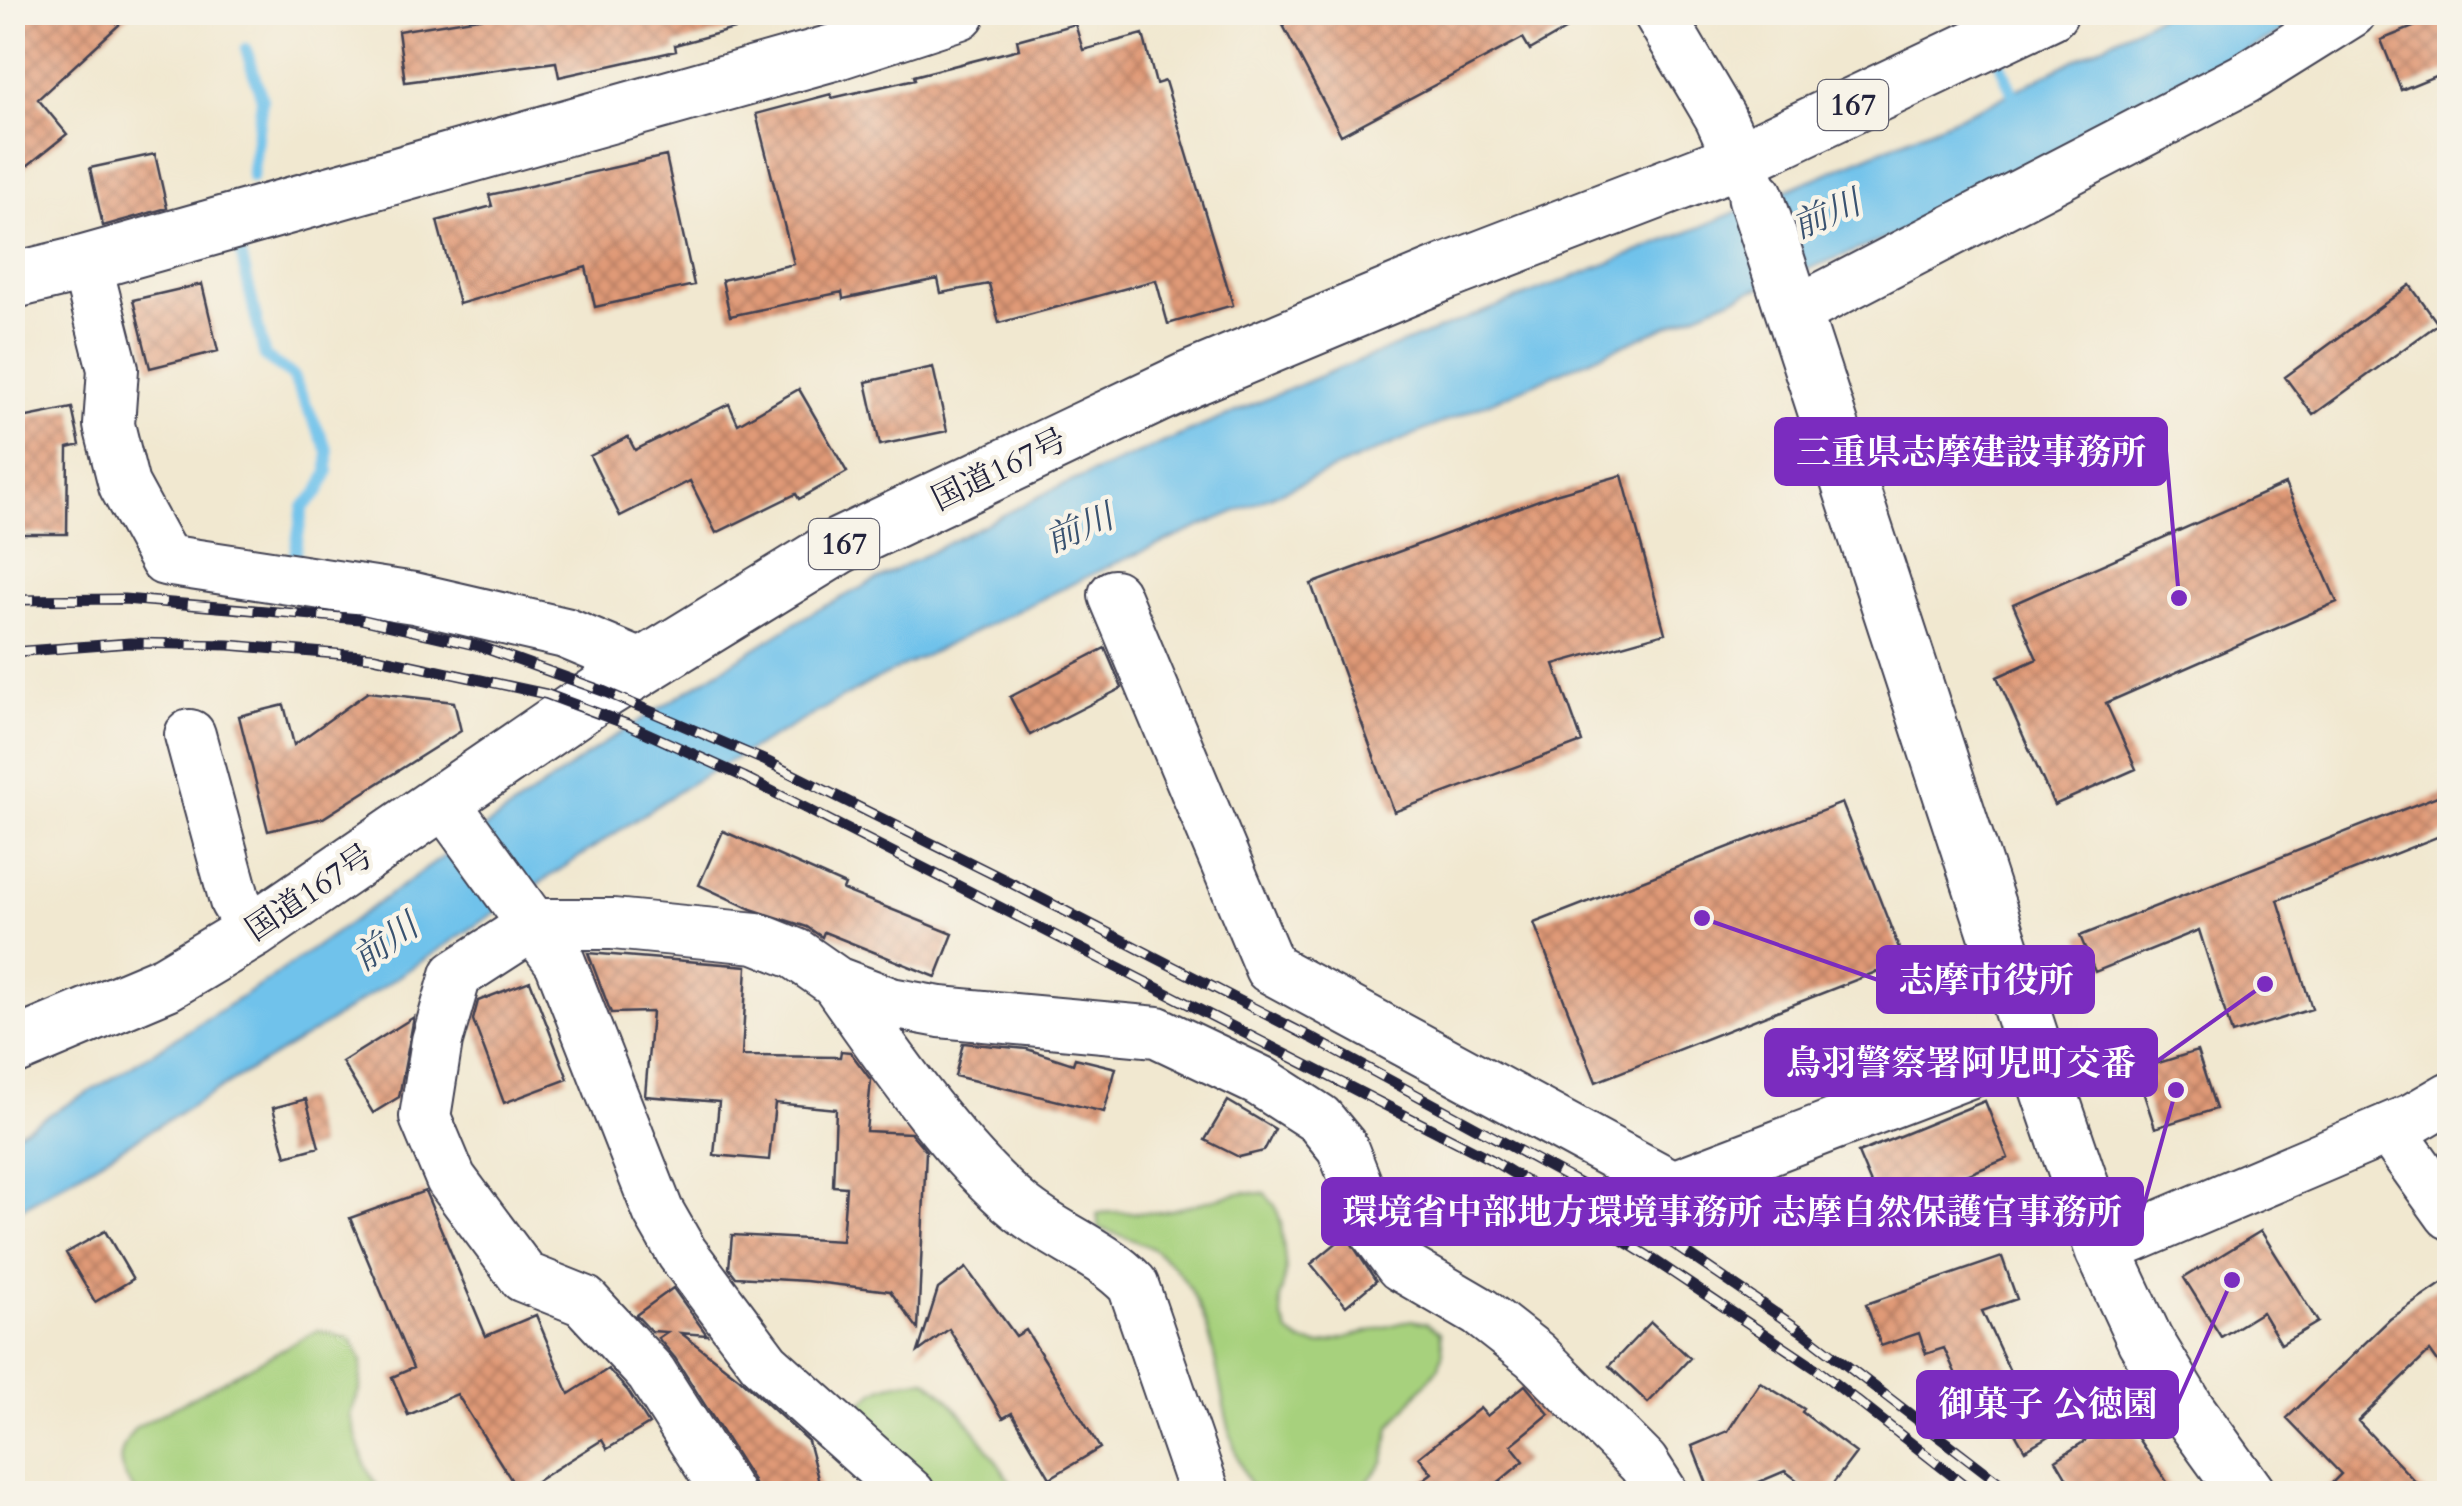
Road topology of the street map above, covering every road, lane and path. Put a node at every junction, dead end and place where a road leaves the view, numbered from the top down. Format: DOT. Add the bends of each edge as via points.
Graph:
graph roads {
  1 [pos="958,12"];
  2 [pos="1658,12"];
  3 [pos="2351,12"];
  4 [pos="2009,32"];
  5 [pos="1748,178"];
  6 [pos="86,264"];
  7 [pos="12,280"];
  8 [pos="1791,301"];
  9 [pos="1114,594"];
  10 [pos="644,666"];
  11 [pos="190,735"];
  12 [pos="456,817"];
  13 [pos="529,916"];
  14 [pos="253,930"];
  15 [pos="836,982"];
  16 [pos="12,1048"];
  17 [pos="2034,1048"];
  18 [pos="2450,1097"];
  19 [pos="2389,1129"];
  20 [pos="2450,1214"];
  21 [pos="2103,1250"];
  22 [pos="728,1494"];
  23 [pos="910,1494"];
  24 [pos="1205,1494"];
  25 [pos="1663,1494"];
  26 [pos="2248,1494"];
  1 -- 6 [label="main road"];
  2 -- 5 [label="street"];
  3 -- 8 [label="street" via="2244,79"];
  4 -- 5 [label="main road, 国道167号 / 167"];
  5 -- 8 [label="main road"];
  5 -- 10 [label="main road, 国道167号 / 167" via="1446,272 1188,380 839,546"];
  6 -- 7 [label="main road"];
  6 -- 10 [label="street" via="113,369 109,424 127,505 165,560 414,598 565,634"];
  8 -- 17 [label="main road"];
  9 -- 17 [label="street" via="1270,968 1673,1186"];
  10 -- 12 [label="main road, 国道167号 / 167"];
  11 -- 14 [label="street" via="235,901"];
  12 -- 13 [label="street"];
  12 -- 14 [label="main road, 国道167号 / 167"];
  13 -- 15 [label="street" via="756,938 796,954"];
  13 -- 22 [label="street" via="456,975 436,1041 424,1117 452,1179 524,1277 584,1302 650,1373"];
  13 -- 23 [label="street" via="560,962 658,1211 682,1253 765,1364"];
  14 -- 16 [label="main road, 国道167号 / 167" via="166,983"];
  15 -- 24 [label="street" via="992,1182 1023,1210 1116,1266 1133,1285"];
  15 -- 25 [label="street" via="940,1012 1156,1032 1260,1080 1319,1119 1342,1147 1375,1232 1401,1266 1480,1312 1535,1355 1643,1463"];
  17 -- 21 [label="main road"];
  18 -- 19 [label="street"];
  19 -- 20 [label="street"];
  19 -- 21 [label="street"];
  21 -- 26 [label="main road" via="2145,1340"];
}
